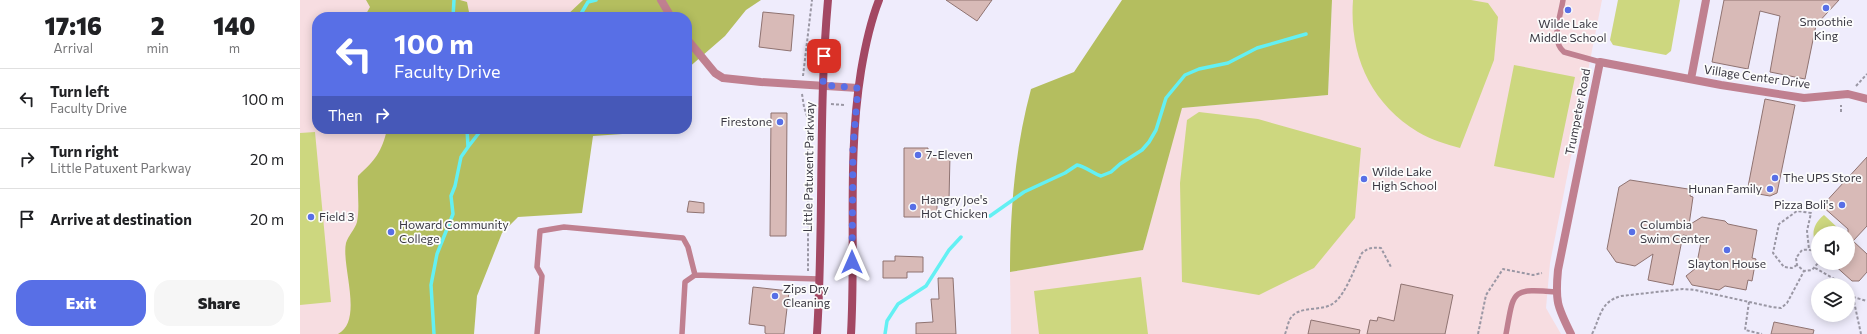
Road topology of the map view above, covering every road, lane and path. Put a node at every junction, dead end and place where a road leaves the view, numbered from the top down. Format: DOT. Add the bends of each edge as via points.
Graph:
graph roads {
  1 [pos="661,0"];
  2 [pos="812,0"];
  3 [pos="828,0"];
  4 [pos="879,0"];
  5 [pos="1563,0"];
  6 [pos="1706,0"];
  7 [pos="668,12"];
  8 [pos="692,45"];
  9 [pos="1600,62"];
  10 [pos="803,72"];
  11 [pos="1691,79"];
  12 [pos="823,85"];
  13 [pos="858,88"];
  14 [pos="802,93"];
  15 [pos="1867,99"];
  16 [pos="830,104"];
  17 [pos="844,105"];
  18 [pos="1808,249"];
  19 [pos="1811,250"];
  20 [pos="1797,265"];
  21 [pos="1391,267"];
  22 [pos="1811,269"];
  23 [pos="808,270"];
  24 [pos="1819,270"];
  25 [pos="1804,271"];
  26 [pos="1542,273"];
  27 [pos="695,275"];
  28 [pos="1834,278"];
  29 [pos="819,279"];
  30 [pos="1556,292"];
  31 [pos="1855,298"];
  32 [pos="1749,302"];
  33 [pos="1867,302"];
  34 [pos="1855,306"];
  35 [pos="537,334"];
  36 [pos="682,334"];
  37 [pos="818,334"];
  38 [pos="850,334"];
  39 [pos="1285,334"];
  40 [pos="1478,334"];
  41 [pos="1506,334"];
  42 [pos="1571,334"];
  43 [pos="1592,334"];
  44 [pos="1762,334"];
  45 [pos="1861,334"];
  1 -- 7 [label="street"];
  2 -- 10 [label="path"];
  3 -- 12 [label="main road, Little Patuxent Parkway"];
  4 -- 13 [label="main road" via="866,44"];
  5 -- 9 [label="lane" via="1557,38 1559,48 1564,52"];
  6 -- 11 [label="street"];
  8 -- 12 [label="street" via="715,73 723,78"];
  9 -- 11 [label="street, Trumpeter Road"];
  9 -- 30 [label="street, Trumpeter Road" via="1558,270"];
  11 -- 15 [label="street, Village Center Drive" via="1804,98 1848,94"];
  12 -- 13 [label="street"];
  12 -- 29 [label="main road, Little Patuxent Parkway"];
  13 -- 38 [label="main road" via="853,147"];
  14 -- 23 [label="path" via="808,119"];
  16 -- 17 [label="path"];
  18 -- 19 [label="path"];
  18 -- 20 [label="path" via="1799,253 1796,258"];
  18 -- 20 [label="path" via="1807,231 1811,213 1797,211 1779,224 1773,253 1784,267 1792,268"];
  20 -- 25 [label="path"];
  21 -- 39 [label="path" via="1381,248 1367,249 1336,302 1329,306 1299,312 1290,318"];
  22 -- 25 [label="path"];
  24 -- 28 [label="path"];
  25 -- 32 [label="path" via="1787,303 1781,308"];
  26 -- 40 [label="path" via="1533,275 1503,269 1486,295"];
  27 -- 29 [label="lane"];
  27 -- 35 [label="lane" via="683,238 564,227 540,231 537,267 542,276"];
  27 -- 36 [label="lane" via="685,282"];
  29 -- 37 [label="main road, Little Patuxent Parkway"];
  30 -- 41 [label="lane" via="1529,290 1522,291 1516,296 1512,301"];
  30 -- 42 [label="street, Trumpeter Road" via="1558,308"];
  31 -- 33 [label="path"];
  32 -- 43 [label="path" via="1683,289 1621,296 1605,303"];
  32 -- 44 [label="path" via="1745,330"];
  34 -- 45 [label="path"];
}
